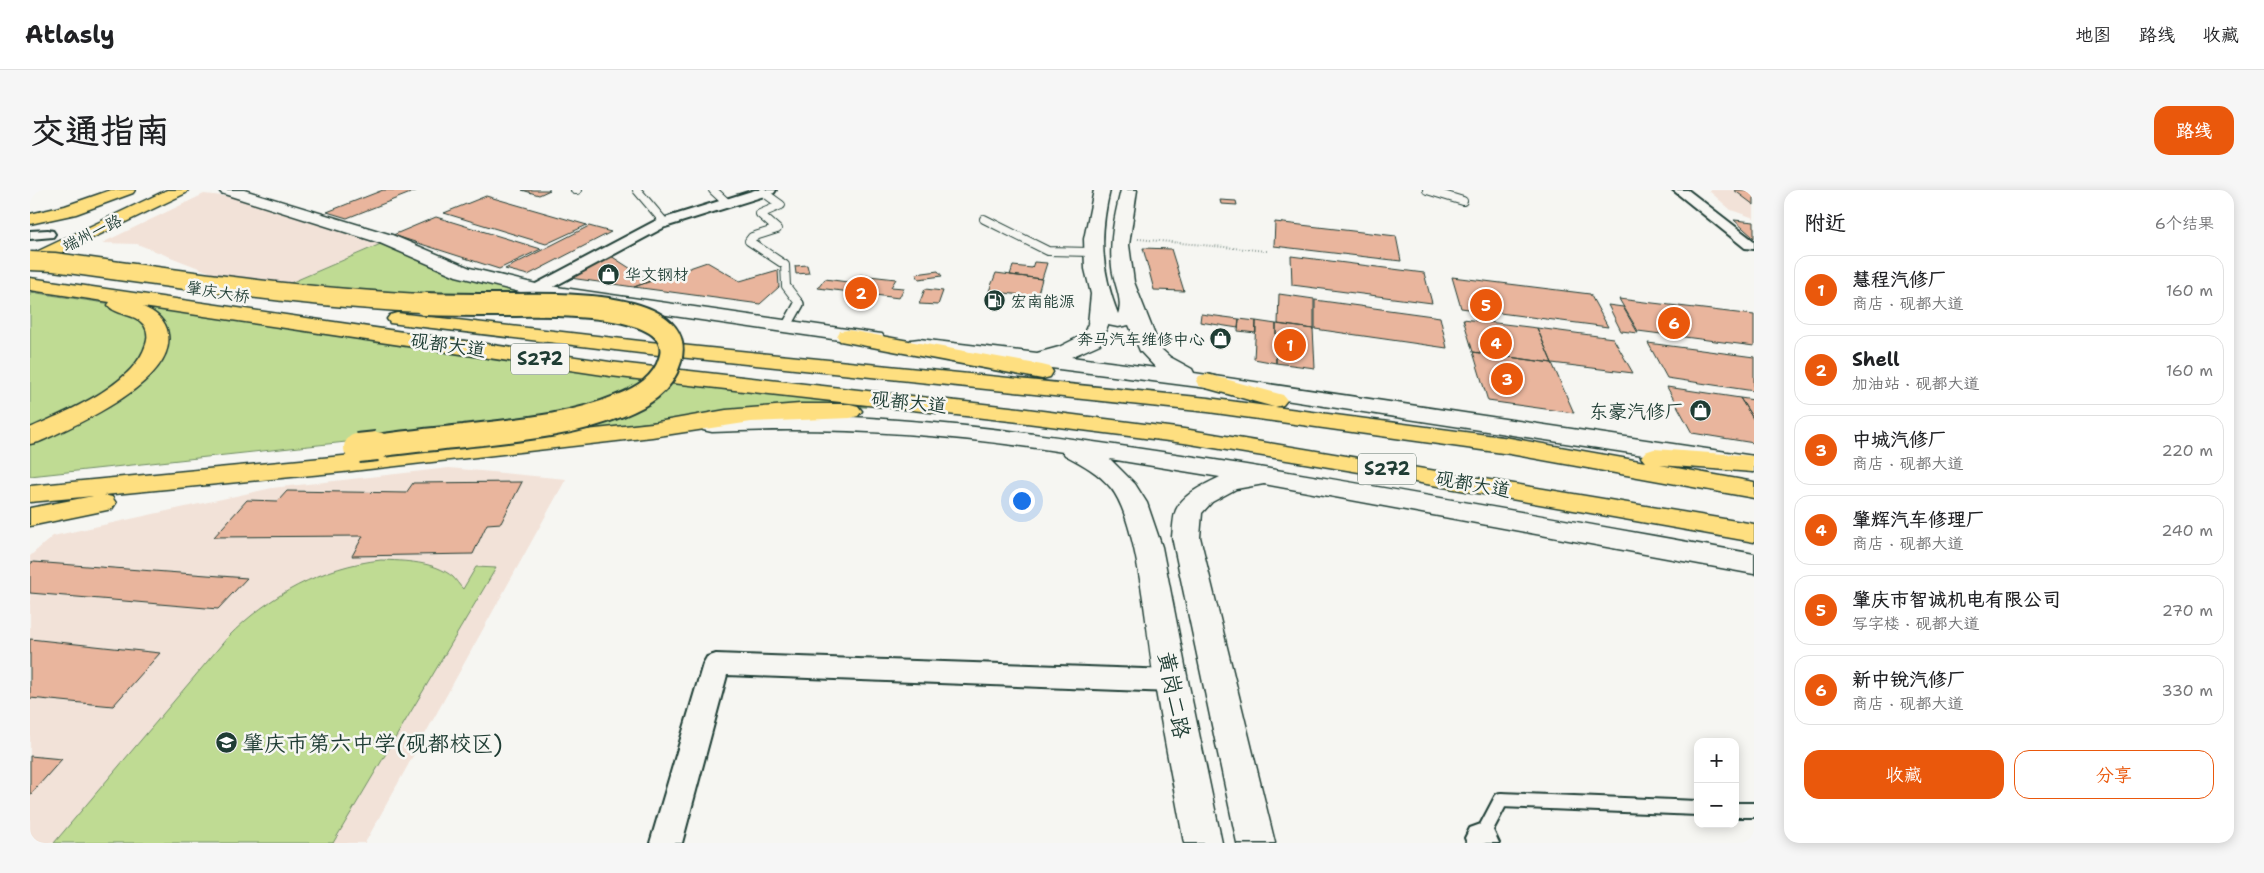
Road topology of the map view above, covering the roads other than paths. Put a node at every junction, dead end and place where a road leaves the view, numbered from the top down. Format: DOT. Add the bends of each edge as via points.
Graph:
graph roads {
  1 [pos="127,190"];
  2 [pos="155,190"];
  3 [pos="180,190"];
  4 [pos="227,190"];
  5 [pos="637,190"];
  6 [pos="713,190"];
  7 [pos="1102,190"];
  8 [pos="1129,190"];
  9 [pos="1427,190"];
  10 [pos="1680,190"];
  11 [pos="766,191"];
  12 [pos="1463,201"];
  13 [pos="727,203"];
  14 [pos="115,209"];
  15 [pos="30,219"];
  16 [pos="984,219"];
  17 [pos="665,223"];
  18 [pos="48,234"];
  19 [pos="30,235"];
  20 [pos="30,241"];
  21 [pos="1754,245"];
  22 [pos="30,248"];
  23 [pos="1091,252"];
  24 [pos="30,263"];
  25 [pos="30,284"];
  26 [pos="62,288"];
  27 [pos="536,290"];
  28 [pos="1100,295"];
  29 [pos="1132,302"];
  30 [pos="405,320"];
  31 [pos="786,327"];
  32 [pos="848,336"];
  33 [pos="1030,359"];
  34 [pos="1207,381"];
  35 [pos="1208,405"];
  36 [pos="1019,415"];
  37 [pos="652,430"];
  38 [pos="1388,430"];
  39 [pos="30,436"];
  40 [pos="1064,444"];
  41 [pos="1510,446"];
  42 [pos="351,456"];
  43 [pos="1754,464"];
  44 [pos="1275,477"];
  45 [pos="30,480"];
  46 [pos="1754,490"];
  47 [pos="30,494"];
  48 [pos="30,517"];
  49 [pos="1754,533"];
  50 [pos="1148,547"];
  51 [pos="1188,553"];
  52 [pos="1754,564"];
  53 [pos="1171,681"];
  54 [pos="1694,808"];
  55 [pos="1739,810"];
  56 [pos="1754,810"];
  57 [pos="1482,841"];
  58 [pos="666,843"];
  59 [pos="1203,843"];
  60 [pos="1256,843"];
  1 -- 15 [label="main road" via="70,210"];
  2 -- 14 [label="main road, 端州一路"];
  3 -- 24 [label="main road, 端州一路"];
  4 -- 27 [label="street" via="386,239 463,272"];
  5 -- 17 [label="lane"];
  6 -- 13 [label="lane"];
  7 -- 23 [label="street" via="1095,215"];
  8 -- 29 [label="street" via="1120,238 1122,278"];
  9 -- 12 [label="lane"];
  10 -- 21 [label="street"];
  11 -- 13 [label="street"];
  11 -- 31 [label="lane" via="781,205 760,214 777,229 749,241 785,265 786,286 799,303"];
  13 -- 17 [label="street"];
  14 -- 18 [label="main road"];
  14 -- 22 [label="main road, 端州一路"];
  16 -- 23 [label="lane" via="1048,251"];
  17 -- 27 [label="street"];
  18 -- 19 [label="street"];
  18 -- 20 [label="main road"];
  23 -- 28 [label="street"];
  24 -- 30 [label="main road, 肇庆大桥 / S272"];
  24 -- 42 [label="main road, bridge" via="54,262 369,301 598,307 643,318 668,335 673,346 669,372 657,384 641,396 592,416"];
  25 -- 26 [label="main road, S272"];
  26 -- 36 [label="main road, 砚都大道 / S272" via="610,369"];
  26 -- 39 [label="main road" via="141,311 154,324 159,336 158,349 129,383 97,404"];
  27 -- 31 [label="street"];
  28 -- 29 [label="street" via="1109,318 1118,321 1128,319"];
  28 -- 33 [label="street" via="1098,324 1092,339 1066,352"];
  29 -- 34 [label="street" via="1152,354 1164,365"];
  30 -- 35 [label="main road, 砚都大道 / S272"];
  31 -- 32 [label="street"];
  32 -- 33 [label="street"];
  32 -- 35 [label="main road"];
  33 -- 34 [label="street"];
  34 -- 38 [label="main road"];
  34 -- 43 [label="street"];
  35 -- 38 [label="main road, 砚都大道 / S272"];
  36 -- 37 [label="main road" via="812,411 701,420"];
  36 -- 49 [label="main road, 砚都大道 / S272" via="1349,462"];
  37 -- 40 [label="street" via="746,422 830,422 928,427"];
  37 -- 42 [label="main road"];
  38 -- 41 [label="main road, 砚都大道 / S272"];
  40 -- 44 [label="street"];
  40 -- 50 [label="street, 黄岗二路" via="1100,464 1122,484 1133,503"];
  41 -- 43 [label="main road"];
  41 -- 46 [label="main road, 砚都大道 / S272"];
  42 -- 45 [label="main road"];
  42 -- 47 [label="main road"];
  42 -- 48 [label="main road"];
  44 -- 51 [label="street" via="1230,482 1203,496 1189,511"];
  44 -- 52 [label="street"];
  50 -- 51 [label="street" via="1167,542"];
  50 -- 53 [label="street, 黄岗二路"];
  51 -- 60 [label="street"];
  53 -- 58 [label="street" via="716,664"];
  53 -- 59 [label="street, 黄岗二路"];
  54 -- 57 [label="lane" via="1501,800"];
  55 -- 56 [label="lane"];
}
